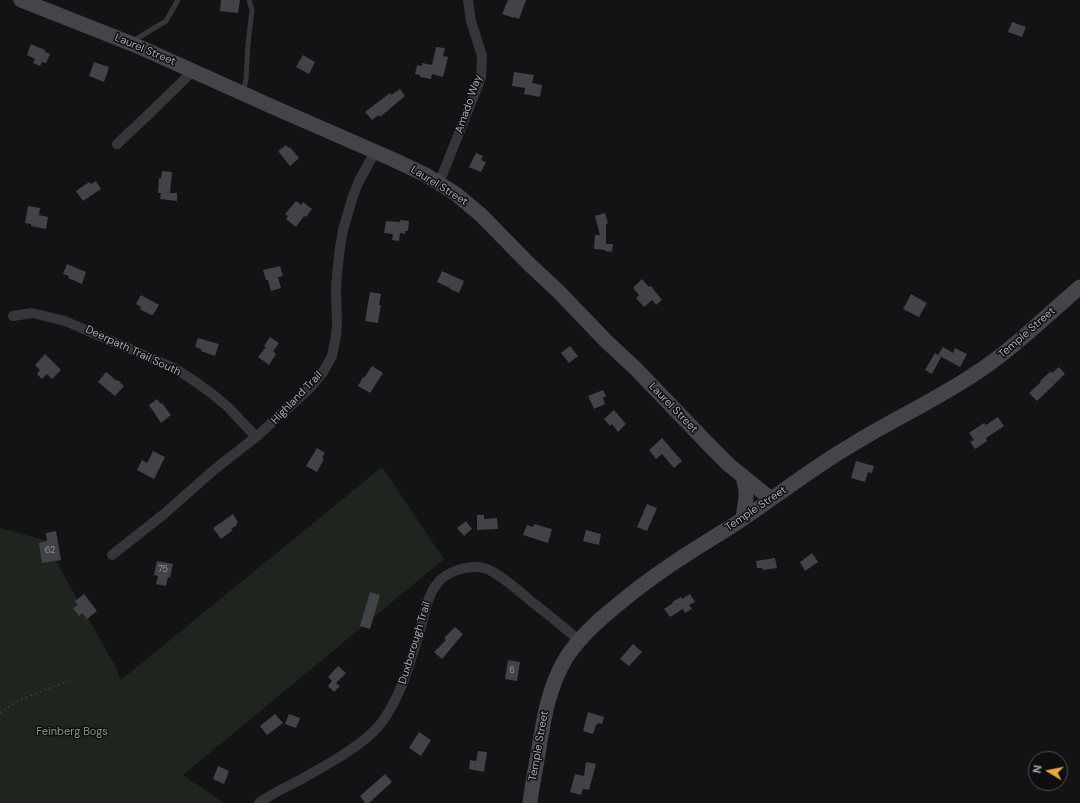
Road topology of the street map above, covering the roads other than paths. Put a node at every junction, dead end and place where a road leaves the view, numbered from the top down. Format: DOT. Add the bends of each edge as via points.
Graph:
graph roads {
  1 [pos="21,0"];
  2 [pos="178,0"];
  3 [pos="249,0"];
  4 [pos="468,0"];
  5 [pos="130,43"];
  6 [pos="193,71"];
  7 [pos="243,94"];
  8 [pos="117,144"];
  9 [pos="375,152"];
  10 [pos="439,183"];
  11 [pos="1080,287"];
  12 [pos="13,316"];
  13 [pos="256,437"];
  14 [pos="743,476"];
  15 [pos="771,499"];
  16 [pos="743,518"];
  17 [pos="112,555"];
  18 [pos="579,640"];
  19 [pos="259,803"];
  20 [pos="530,803"];
  1 -- 5 [label="main road, Laurel Street"];
  2 -- 5 [label="lane" via="166,21"];
  3 -- 7 [label="lane" via="252,10"];
  4 -- 10 [label="street, Amado Way" via="471,21 482,56 481,78"];
  5 -- 6 [label="main road, Laurel Street"];
  6 -- 7 [label="main road, Laurel Street"];
  6 -- 8 [label="street"];
  7 -- 9 [label="main road, Laurel Street"];
  9 -- 10 [label="main road, Laurel Street"];
  9 -- 13 [label="street, Highland Trail" via="359,181 343,230 336,274 337,325 332,356 310,388"];
  10 -- 14 [label="main road, Laurel Street" via="481,215 711,447"];
  11 -- 15 [label="main road, Temple Street" via="1017,343 979,372 850,445"];
  12 -- 13 [label="street, Deerpath Trail South" via="32,313 65,321 174,368 223,402"];
  13 -- 17 [label="street, Highland Trail"];
  14 -- 15 [label="main road, Laurel Street"];
  14 -- 16 [label="main road" via="746,490"];
  15 -- 16 [label="main road, Temple Street"];
  16 -- 18 [label="main road, Temple Street" via="640,586"];
  18 -- 19 [label="street, Duxborough Trail" via="490,570 473,567 448,575 436,584 430,595 400,691 375,730 345,753"];
  18 -- 20 [label="main road, Temple Street" via="561,667 548,698"];
}
